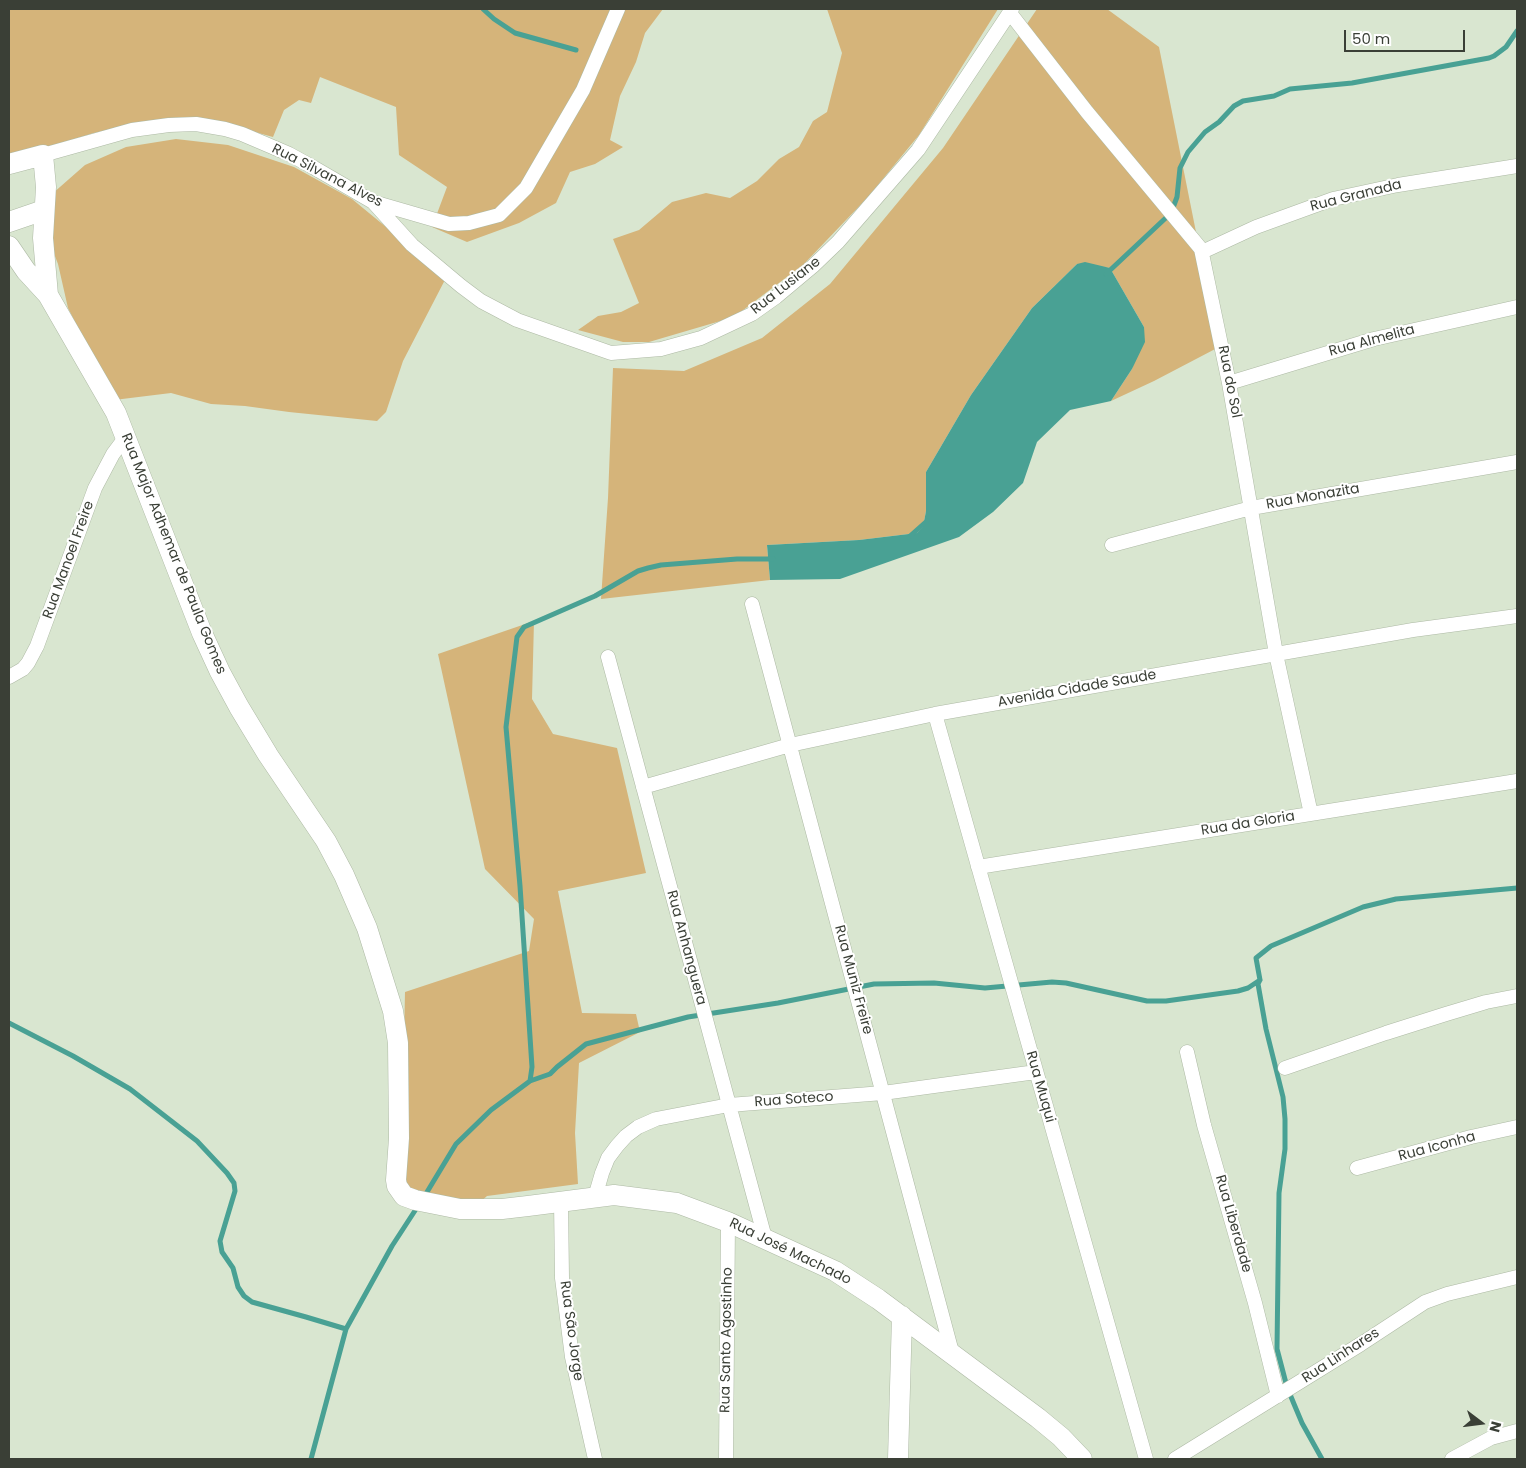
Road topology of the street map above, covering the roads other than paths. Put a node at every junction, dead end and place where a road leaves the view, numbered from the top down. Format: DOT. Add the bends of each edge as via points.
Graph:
graph roads {
  1 [pos="618,9"];
  2 [pos="1011,11"];
  3 [pos="43,155"];
  4 [pos="9,164"];
  5 [pos="1517,166"];
  6 [pos="373,202"];
  7 [pos="44,210"];
  8 [pos="9,222"];
  9 [pos="9,246"];
  10 [pos="1202,252"];
  11 [pos="48,295"];
  12 [pos="1517,307"];
  13 [pos="1229,383"];
  14 [pos="125,438"];
  15 [pos="1517,462"];
  16 [pos="1251,508"];
  17 [pos="1112,545"];
  18 [pos="752,604"];
  19 [pos="1517,616"];
  20 [pos="1276,654"];
  21 [pos="608,657"];
  22 [pos="9,677"];
  23 [pos="935,714"];
  24 [pos="790,744"];
  25 [pos="1517,781"];
  26 [pos="643,787"];
  27 [pos="1311,814"];
  28 [pos="978,867"];
  29 [pos="1517,996"];
  30 [pos="1187,1052"];
  31 [pos="1285,1068"];
  32 [pos="1036,1072"];
  33 [pos="883,1093"];
  34 [pos="729,1105"];
  35 [pos="1517,1127"];
  36 [pos="1357,1168"];
  37 [pos="596,1197"];
  38 [pos="415,1200"];
  39 [pos="561,1201"];
  40 [pos="728,1222"];
  41 [pos="765,1238"];
  42 [pos="1517,1277"];
  43 [pos="902,1316"];
  44 [pos="953,1356"];
  45 [pos="1278,1396"];
  46 [pos="1517,1431"];
  47 [pos="595,1459"];
  48 [pos="726,1459"];
  49 [pos="898,1459"];
  50 [pos="1082,1459"];
  51 [pos="1146,1459"];
  52 [pos="1176,1459"];
  53 [pos="1452,1459"];
  1 -- 6 [label="street, Rua Silvana Alves" via="583,90 526,188 499,215 469,223 449,224"];
  2 -- 6 [label="street, Rua Lusiane" via="918,150 838,242 752,314 701,338 661,349 611,353 517,320 461,286 412,245"];
  2 -- 10 [label="street, Rua do Sol" via="1087,112"];
  3 -- 4 [label="street, Rua Silvana Alves"];
  3 -- 6 [label="street, Rua Silvana Alves" via="132,130 196,124 242,134 289,154"];
  3 -- 7 [label="street, Rua Major Adhemar de Paula Gomes"];
  5 -- 10 [label="street, Rua Granada" via="1333,199 1256,227"];
  7 -- 8 [label="street"];
  7 -- 11 [label="street, Rua Major Adhemar de Paula Gomes"];
  9 -- 11 [label="street, Rua Major Adhemar de Paula Gomes"];
  10 -- 13 [label="street, Rua do Sol"];
  11 -- 14 [label="street, Rua Major Adhemar de Paula Gomes" via="116,413"];
  12 -- 13 [label="street, Rua Almelita" via="1374,339"];
  13 -- 16 [label="street, Rua do Sol"];
  14 -- 22 [label="street, Rua Manoel Freire" via="95,488 37,646 23,669"];
  14 -- 38 [label="street, Rua Major Adhemar de Paula Gomes" via="220,672 268,755 326,841 367,928 393,1011 398,1044 397,1186 404,1196"];
  15 -- 16 [label="street, Rua Monazita"];
  16 -- 17 [label="street, Rua Monazita"];
  16 -- 20 [label="street, Rua do Sol"];
  18 -- 24 [label="street, Rua Muniz Freire"];
  19 -- 20 [label="street, Avenida Cidade Saude"];
  20 -- 23 [label="street, Avenida Cidade Saude"];
  20 -- 27 [label="street, Rua do Sol"];
  21 -- 26 [label="street, Rua Anhanguera"];
  23 -- 24 [label="street, Avenida Cidade Saude"];
  23 -- 28 [label="street, Rua Muqui"];
  24 -- 26 [label="street, Avenida Cidade Saude"];
  24 -- 33 [label="street, Rua Muniz Freire"];
  25 -- 27 [label="street, Rua da Gloria"];
  26 -- 34 [label="street, Rua Anhanguera"];
  27 -- 28 [label="street, Rua da Gloria"];
  28 -- 32 [label="street, Rua Muqui"];
  29 -- 31 [label="street" via="1438,1016"];
  30 -- 45 [label="street, Rua Liberdade"];
  32 -- 33 [label="street, Rua Soteco"];
  32 -- 51 [label="street, Rua Muqui"];
  33 -- 34 [label="street, Rua Soteco"];
  33 -- 44 [label="street, Rua Muniz Freire"];
  34 -- 37 [label="street, Rua Soteco" via="656,1119 638,1127 608,1158"];
  34 -- 41 [label="street, Rua Anhanguera"];
  35 -- 36 [label="street, Rua Iconha"];
  37 -- 39 [label="street, Rua José Machado"];
  37 -- 40 [label="street, Rua José Machado" via="614,1195 677,1203"];
  38 -- 39 [label="street, Rua José Machado" via="460,1209 502,1209"];
  39 -- 47 [label="street, Rua São Jorge" via="562,1278 572,1357"];
  40 -- 41 [label="street, Rua José Machado"];
  40 -- 48 [label="street, Rua Santo Agostinho"];
  41 -- 43 [label="street, Rua José Machado" via="835,1271"];
  42 -- 45 [label="street, Rua Linhares" via="1425,1302"];
  43 -- 44 [label="street, Rua José Machado"];
  43 -- 49 [label="street"];
  44 -- 50 [label="street, Rua José Machado" via="1038,1418"];
  45 -- 52 [label="street, Rua Linhares"];
  46 -- 53 [label="street" via="1491,1438"];
}
